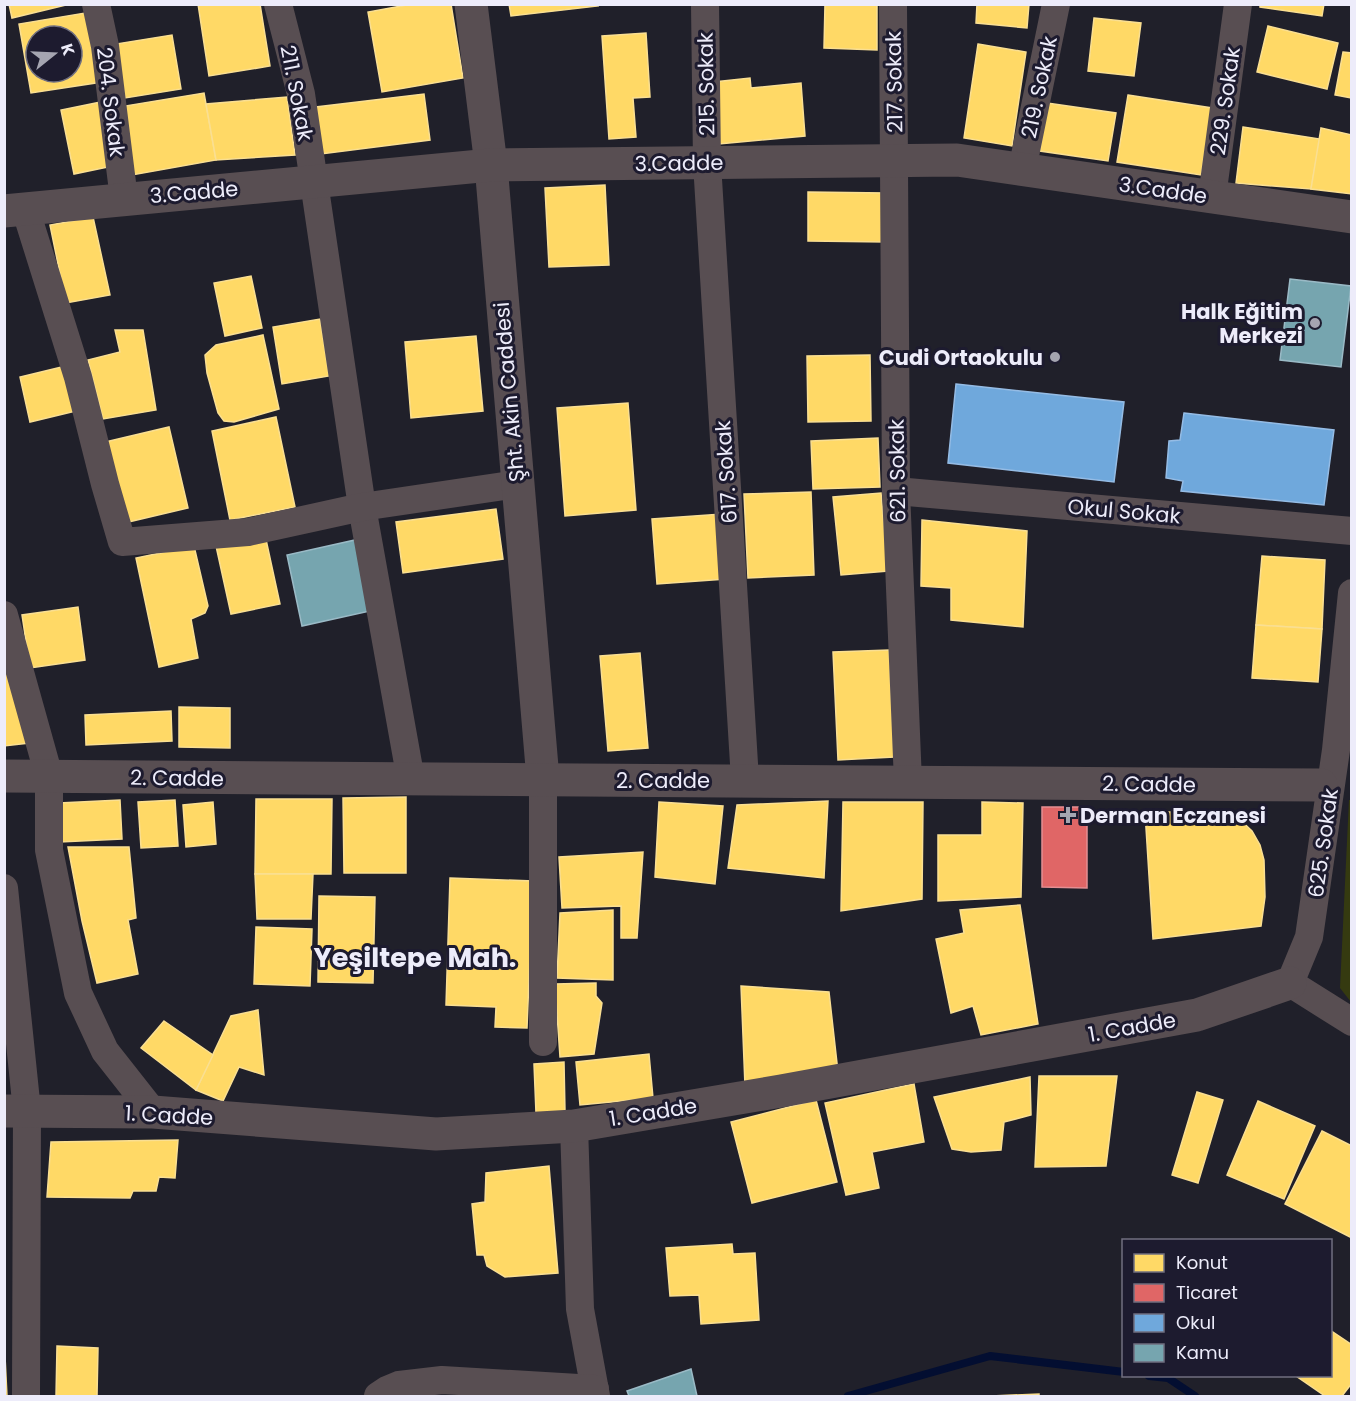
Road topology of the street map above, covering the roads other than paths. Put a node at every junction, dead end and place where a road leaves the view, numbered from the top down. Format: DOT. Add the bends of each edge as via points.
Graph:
graph roads {
  1 [pos="96,4"];
  2 [pos="278,4"];
  3 [pos="471,4"];
  4 [pos="705,4"];
  5 [pos="893,4"];
  6 [pos="1056,4"];
  7 [pos="1238,4"];
  8 [pos="896,160"];
  9 [pos="707,163"];
  10 [pos="491,165"];
  11 [pos="1022,170"];
  12 [pos="313,181"];
  13 [pos="1212,197"];
  14 [pos="124,199"];
  15 [pos="15,209"];
  16 [pos="1352,217"];
  17 [pos="517,484"];
  18 [pos="896,491"];
  19 [pos="362,507"];
  20 [pos="1352,531"];
  21 [pos="1352,592"];
  22 [pos="4,615"];
  23 [pos="4,776"];
  24 [pos="49,776"];
  25 [pos="543,779"];
  26 [pos="411,780"];
  27 [pos="746,780"];
  28 [pos="908,782"];
  29 [pos="1335,785"];
  30 [pos="4,888"];
  31 [pos="1290,983"];
  32 [pos="1352,1022"];
  33 [pos="543,1042"];
  34 [pos="16,1111"];
  35 [pos="153,1112"];
  36 [pos="574,1126"];
  37 [pos="596,1393"];
  38 [pos="26,1396"];
  39 [pos="378,1396"];
  1 -- 14 [label="street, 204. Sokak"];
  2 -- 12 [label="street, 211. Sokak" via="301,94"];
  3 -- 10 [label="street, Şht. Akin Caddesi"];
  4 -- 9 [label="street, 215. Sokak"];
  5 -- 8 [label="street, 217. Sokak"];
  6 -- 11 [label="street, 219. Sokak"];
  7 -- 13 [label="street, 229. Sokak"];
  8 -- 9 [label="street, 3.Cadde"];
  8 -- 11 [label="street, 3.Cadde" via="957,160"];
  8 -- 18 [label="street, 621. Sokak"];
  9 -- 10 [label="street, 3.Cadde"];
  9 -- 27 [label="street, 617. Sokak"];
  10 -- 12 [label="street, 3.Cadde"];
  10 -- 17 [label="street, Şht. Akin Caddesi"];
  11 -- 13 [label="street, 3.Cadde"];
  12 -- 14 [label="street, 3.Cadde"];
  12 -- 19 [label="street, 211. Sokak"];
  13 -- 16 [label="street, 3.Cadde"];
  14 -- 15 [label="street, 3.Cadde"];
  15 -- 19 [label="street" via="78,377 122,542 248,532"];
  17 -- 19 [label="street"];
  17 -- 25 [label="street, Şht. Akin Caddesi"];
  18 -- 20 [label="street, Okul Sokak"];
  18 -- 28 [label="street, 621. Sokak"];
  19 -- 26 [label="street, 211. Sokak"];
  21 -- 29 [label="street, 625. Sokak"];
  22 -- 24 [label="street"];
  23 -- 24 [label="street, 2. Cadde"];
  24 -- 26 [label="street, 2. Cadde"];
  24 -- 35 [label="street" via="49,850 78,993 105,1051"];
  25 -- 26 [label="street, 2. Cadde"];
  25 -- 27 [label="street, 2. Cadde"];
  25 -- 33 [label="street"];
  27 -- 28 [label="street, 2. Cadde"];
  28 -- 29 [label="street, 2. Cadde"];
  29 -- 31 [label="street, 625. Sokak" via="1309,938"];
  30 -- 34 [label="street"];
  31 -- 32 [label="street"];
  31 -- 36 [label="street, 1. Cadde" via="1197,1016"];
  34 -- 35 [label="street, 1. Cadde"];
  34 -- 38 [label="street"];
  35 -- 36 [label="street, 1. Cadde" via="436,1134"];
  36 -- 37 [label="street" via="580,1309"];
  37 -- 39 [label="street" via="442,1380 399,1385"];
}
